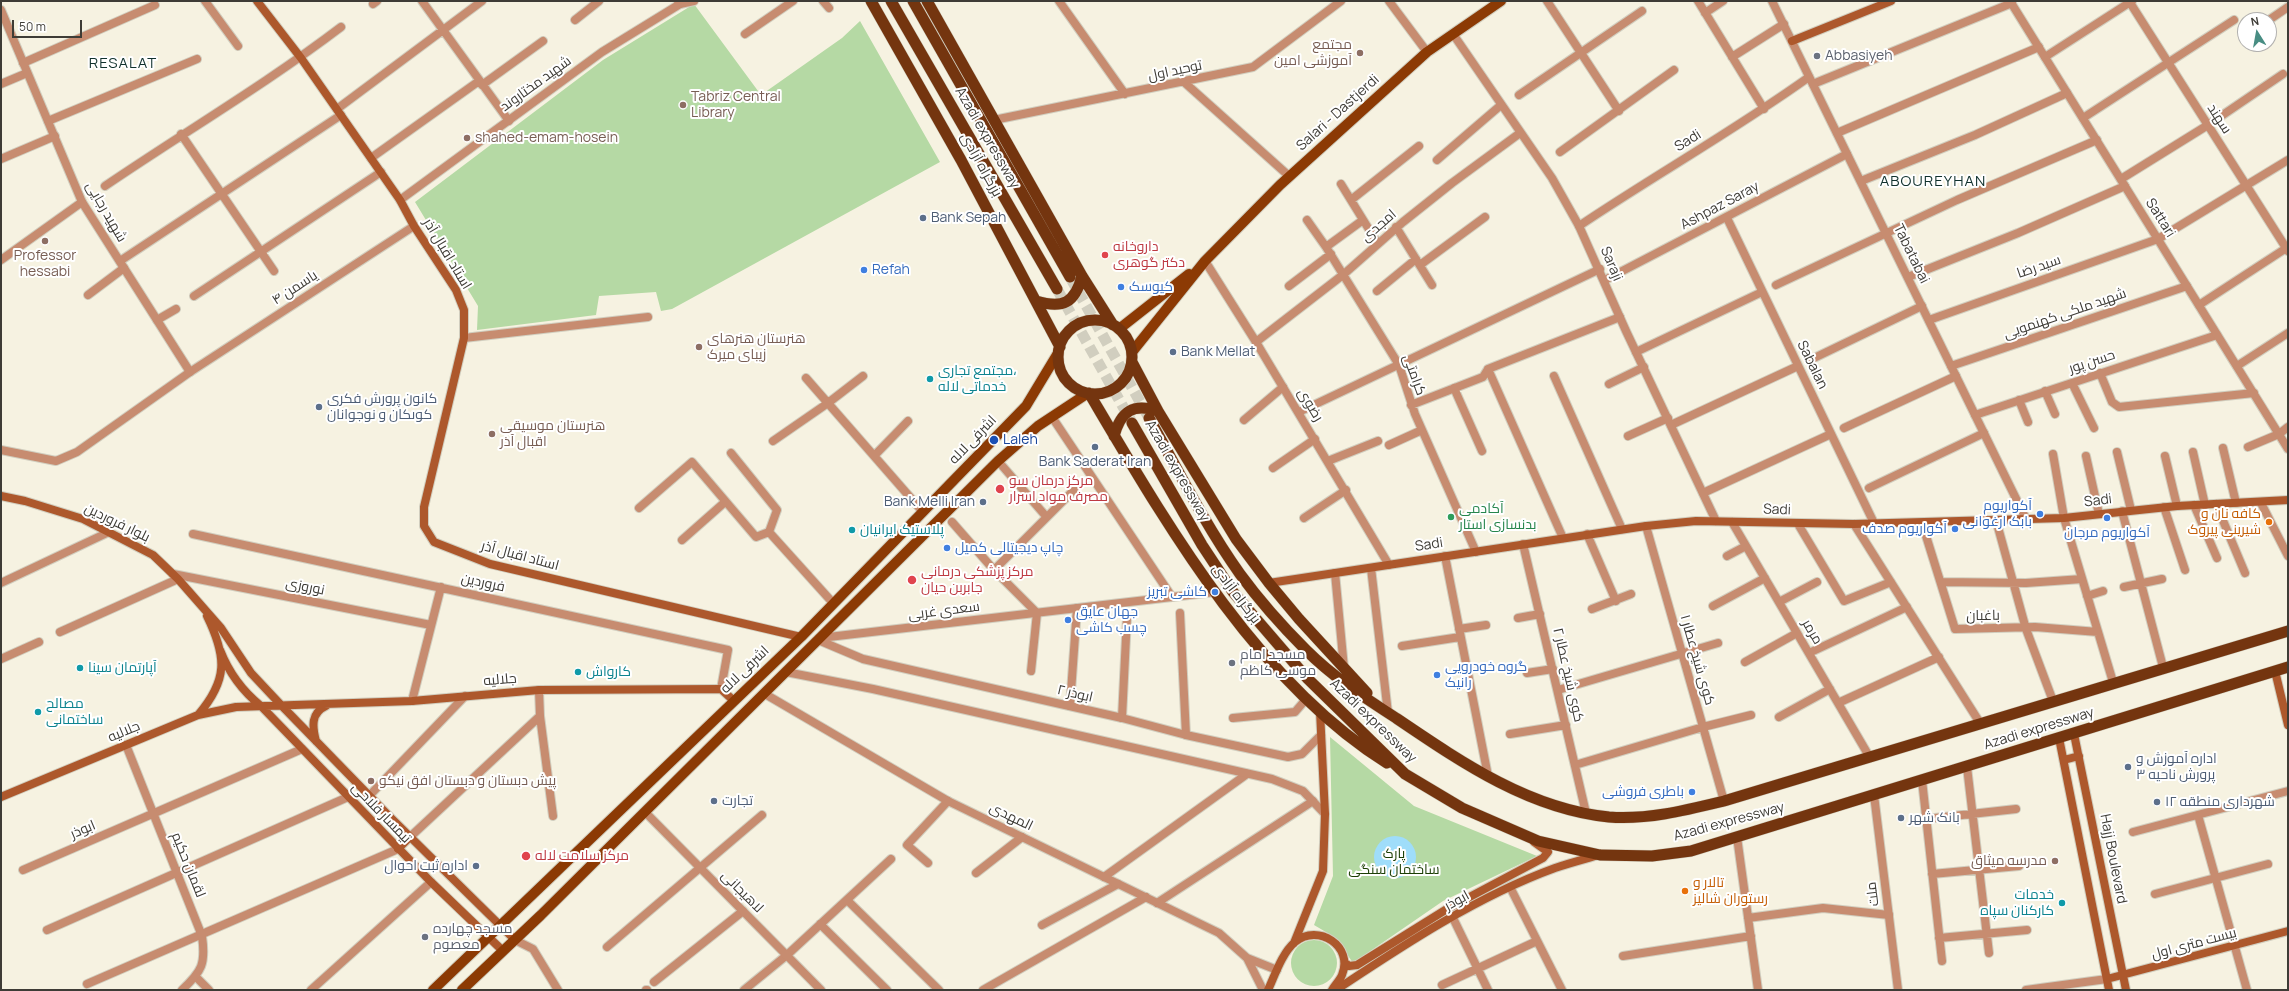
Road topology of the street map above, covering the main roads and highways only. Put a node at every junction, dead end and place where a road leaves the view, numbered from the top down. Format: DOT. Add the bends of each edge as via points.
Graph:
graph roads {
  1 [pos="257,1"];
  2 [pos="871,1"];
  3 [pos="879,1"];
  4 [pos="891,1"];
  5 [pos="913,1"];
  6 [pos="927,1"];
  7 [pos="1501,1"];
  8 [pos="1891,1"];
  9 [pos="880,15"];
  10 [pos="1792,41"];
  11 [pos="1205,261"];
  12 [pos="1082,276"];
  13 [pos="1070,277"];
  14 [pos="1057,289"];
  15 [pos="1036,301"];
  16 [pos="1116,327"];
  17 [pos="1059,350"];
  18 [pos="1132,357"];
  19 [pos="1088,393"];
  20 [pos="1153,415"];
  21 [pos="1132,423"];
  22 [pos="1114,436"];
  23 [pos="1,496"];
  24 [pos="2288,500"];
  25 [pos="1269,583"];
  26 [pos="202,606"];
  27 [pos="2288,627"];
  28 [pos="2288,631"];
  29 [pos="2269,635"];
  30 [pos="800,637"];
  31 [pos="220,650"];
  32 [pos="2288,667"];
  33 [pos="2275,671"];
  34 [pos="2285,698"];
  35 [pos="734,701"];
  36 [pos="331,704"];
  37 [pos="281,705"];
  38 [pos="261,706"];
  39 [pos="1320,711"];
  40 [pos="1386,711"];
  41 [pos="198,715"];
  42 [pos="2288,725"];
  43 [pos="2074,734"];
  44 [pos="2059,738"];
  45 [pos="316,742"];
  46 [pos="2079,756"];
  47 [pos="2064,760"];
  48 [pos="1405,774"];
  49 [pos="1,798"];
  50 [pos="410,837"];
  51 [pos="1528,838"];
  52 [pos="398,849"];
  53 [pos="1600,855"];
  54 [pos="1506,878"];
  55 [pos="1510,887"];
  56 [pos="500,925"];
  57 [pos="2288,931"];
  58 [pos="488,937"];
  59 [pos="515,940"];
  60 [pos="1294,943"];
  61 [pos="503,951"];
  62 [pos="1345,963"];
  63 [pos="2123,976"];
  64 [pos="2107,979"];
  65 [pos="433,990"];
  66 [pos="462,990"];
  67 [pos="1268,990"];
  68 [pos="1332,990"];
  69 [pos="1336,990"];
  70 [pos="2109,990"];
  71 [pos="2126,990"];
  1 -- 30 [label="main road, استاد اقبال آذر" via="301,58 400,200 456,290 464,310 464,338 424,507 424,526 434,542 490,564"];
  2 -- 9 [label="highway, بزرگراه آزادی"];
  3 -- 9 [label="highway"];
  4 -- 14 [label="highway, Azadi expressway"];
  5 -- 13 [label="highway, Azadi expressway"];
  6 -- 12 [label="highway"];
  7 -- 11 [label="main road, Salari - Dastjerdi" via="1427,52 1289,176"];
  8 -- 10 [label="main road"];
  9 -- 15 [label="highway, بزرگراه آزادی" via="962,160"];
  11 -- 16 [label="main road, Salari - Dastjerdi"];
  11 -- 18 [label="main road, Salari - Dastjerdi"];
  12 -- 15 [label="highway" via="1078,292 1066,302 1051,306"];
  12 -- 16 [label="highway"];
  15 -- 17 [label="highway, بزرگراه آزادی"];
  16 -- 17 [label="highway" via="1102,321 1091,320 1080,324 1070,330"];
  16 -- 18 [label="highway" via="1129,342"];
  17 -- 19 [label="highway" via="1062,373 1068,382"];
  17 -- 30 [label="main road, اشرفی لاله" via="1026,406"];
  18 -- 19 [label="highway" via="1128,373 1121,383 1112,390"];
  18 -- 20 [label="highway"];
  19 -- 22 [label="highway, بزرگراه آزادی"];
  19 -- 59 [label="main road" via="1038,426 998,462"];
  20 -- 22 [label="highway" via="1144,406 1128,411 1118,421"];
  20 -- 25 [label="highway" via="1236,539"];
  20 -- 40 [label="highway, Azadi expressway" via="1215,536 1241,575 1307,651 1339,678"];
  21 -- 48 [label="highway, Azadi expressway" via="1202,545 1233,592 1308,678"];
  22 -- 39 [label="highway, بزرگراه آزادی" via="1215,592 1255,643"];
  23 -- 26 [label="main road, بلوار فروردین" via="83,519 153,555"];
  24 -- 25 [label="main road, Sadi" via="2164,507 2064,518 1854,524 1696,521 1622,529"];
  25 -- 40 [label="highway"];
  26 -- 31 [label="main road"];
  26 -- 37 [label="main road, بلوار فروردین" via="221,628 251,673"];
  27 -- 29 [label="highway"];
  28 -- 29 [label="highway, Azadi expressway"];
  29 -- 40 [label="highway, Azadi expressway" via="1724,801 1669,814 1610,817 1562,808 1525,794 1453,757"];
  30 -- 35 [label="main road, اشرفی لاله"];
  31 -- 38 [label="main road, تیمسار فلاحی" via="229,672 245,693"];
  31 -- 41 [label="main road" via="222,670 219,686 212,700"];
  32 -- 33 [label="highway, Azadi expressway"];
  33 -- 34 [label="main road"];
  33 -- 43 [label="highway, Azadi expressway"];
  34 -- 42 [label="main road"];
  35 -- 36 [label="main road, جلالیه" via="721,689 539,690 412,701"];
  35 -- 56 [label="main road, اشرفی لاله"];
  36 -- 37 [label="main road, جلالیه"];
  36 -- 45 [label="main road" via="318,709 313,718"];
  37 -- 38 [label="main road, جلالیه"];
  37 -- 45 [label="main road, تیمسار فلاحی"];
  38 -- 41 [label="main road, جلالیه" via="236,707"];
  38 -- 52 [label="main road, تیمسار فلاحی"];
  39 -- 48 [label="highway, بزرگراه آزادی" via="1365,749"];
  39 -- 60 [label="main road" via="1325,814 1323,871"];
  41 -- 49 [label="main road, جلالیه"];
  43 -- 44 [label="highway, Azadi expressway"];
  43 -- 46 [label="main road, Hajj Boulevard"];
  44 -- 47 [label="main road, Hajj Boulevard"];
  44 -- 53 [label="highway, Azadi expressway" via="1691,851 1652,856"];
  45 -- 50 [label="main road, تیمسار فلاحی"];
  46 -- 47 [label="main road"];
  46 -- 63 [label="main road, Hajj Boulevard"];
  47 -- 64 [label="main road, Hajj Boulevard"];
  48 -- 51 [label="highway, Azadi expressway" via="1462,808"];
  50 -- 52 [label="main road"];
  50 -- 56 [label="main road, تیمسار فلاحی"];
  51 -- 53 [label="highway, Azadi expressway"];
  51 -- 54 [label="main road, ابوذر" via="1548,852 1543,858"];
  52 -- 58 [label="main road, تیمسار فلاحی"];
  53 -- 55 [label="main road, ابوذر" via="1556,868"];
  54 -- 55 [label="main road"];
  54 -- 62 [label="main road, ابوذر" via="1440,913 1357,965 1349,966"];
  55 -- 69 [label="main road, ابوذر" via="1453,918"];
  56 -- 58 [label="main road, اشرفی لاله"];
  56 -- 59 [label="main road, تیمسار فلاحی"];
  57 -- 63 [label="main road, بیست متری اول"];
  58 -- 61 [label="main road, تیمسار فلاحی"];
  58 -- 65 [label="main road, اشرفی لاله"];
  59 -- 61 [label="main road"];
  60 -- 62 [label="main road" via="1310,935 1328,938 1341,950"];
  60 -- 67 [label="main road"];
  61 -- 66 [label="main road"];
  62 -- 68 [label="main road" via="1342,976"];
  63 -- 64 [label="main road, بیست متری اول"];
  63 -- 71 [label="main road, Hajj Boulevard"];
  64 -- 70 [label="main road, Hajj Boulevard"];
}
